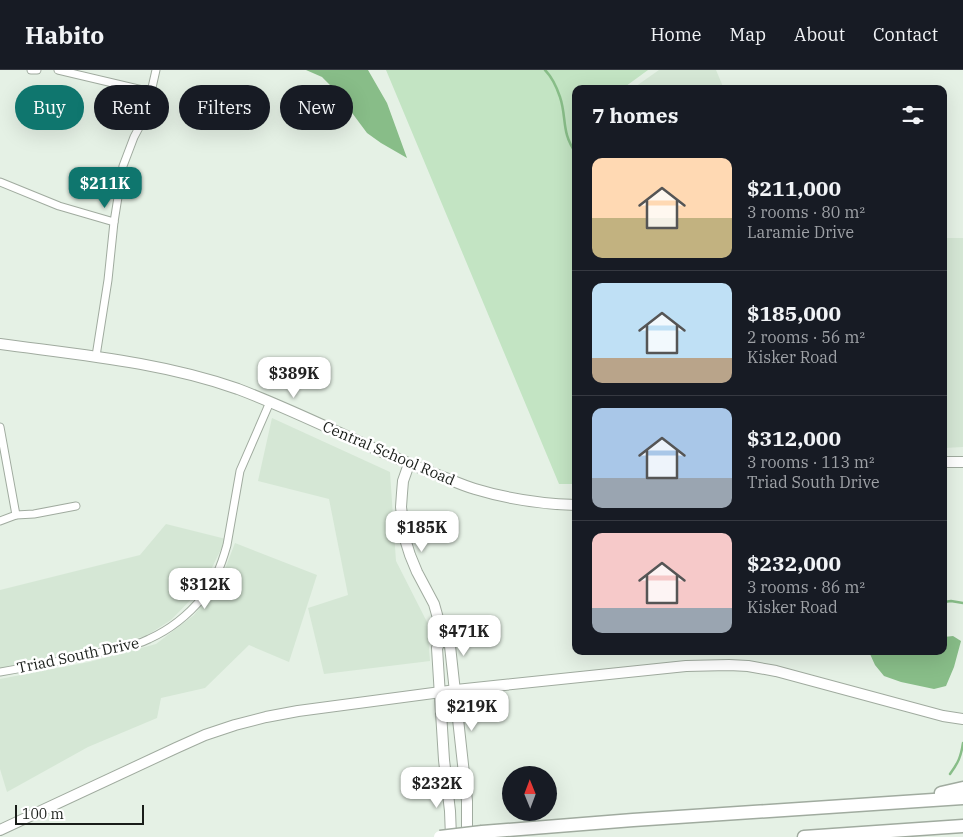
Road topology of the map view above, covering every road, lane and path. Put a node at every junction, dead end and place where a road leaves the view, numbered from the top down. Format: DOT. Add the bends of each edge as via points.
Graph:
graph roads {
  1 [pos="31,70"];
  2 [pos="38,70"];
  3 [pos="58,70"];
  4 [pos="156,70"];
  5 [pos="121,85"];
  6 [pos="153,85"];
  7 [pos="138,130"];
  8 [pos="0,182"];
  9 [pos="114,222"];
  10 [pos="0,344"];
  11 [pos="96,356"];
  12 [pos="270,402"];
  13 [pos="0,428"];
  14 [pos="947,462"];
  15 [pos="963,462"];
  16 [pos="409,464"];
  17 [pos="76,506"];
  18 [pos="572,506"];
  19 [pos="16,515"];
  20 [pos="0,521"];
  21 [pos="442,636"];
  22 [pos="0,672"];
  23 [pos="456,690"];
  24 [pos="439,692"];
  25 [pos="963,719"];
  26 [pos="963,788"];
  27 [pos="963,798"];
  28 [pos="888,804"];
  29 [pos="963,826"];
  30 [pos="0,830"];
  31 [pos="438,837"];
  32 [pos="451,837"];
  33 [pos="467,837"];
  34 [pos="804,837"];
  1 -- 2 [label="street"];
  3 -- 5 [label="street"];
  4 -- 6 [label="street"];
  7 -- 9 [label="street" via="123,166"];
  8 -- 9 [label="street" via="59,206"];
  9 -- 11 [label="street"];
  10 -- 11 [label="main road, Central School Road"];
  11 -- 12 [label="main road, Central School Road" via="194,375"];
  12 -- 16 [label="main road, Central School Road"];
  12 -- 22 [label="street, Triad South Drive" via="240,471 224,556 211,586 197,603 161,633 134,645"];
  13 -- 19 [label="street"];
  14 -- 15 [label="main road"];
  16 -- 18 [label="main road, Central School Road" via="474,489 520,500"];
  16 -- 21 [label="main road" via="403,481 405,539 434,604"];
  17 -- 19 [label="street"];
  19 -- 20 [label="street"];
  21 -- 23 [label="main road" via="450,646"];
  21 -- 24 [label="main road" via="437,648"];
  23 -- 24 [label="main road"];
  23 -- 25 [label="main road" via="686,666 748,666"];
  23 -- 33 [label="main road" via="467,801"];
  24 -- 30 [label="main road" via="298,711 235,725 205,735"];
  24 -- 32 [label="main road"];
  26 -- 28 [label="highway"];
  27 -- 28 [label="highway"];
  28 -- 31 [label="highway, bridge"];
  29 -- 34 [label="highway"];
}
